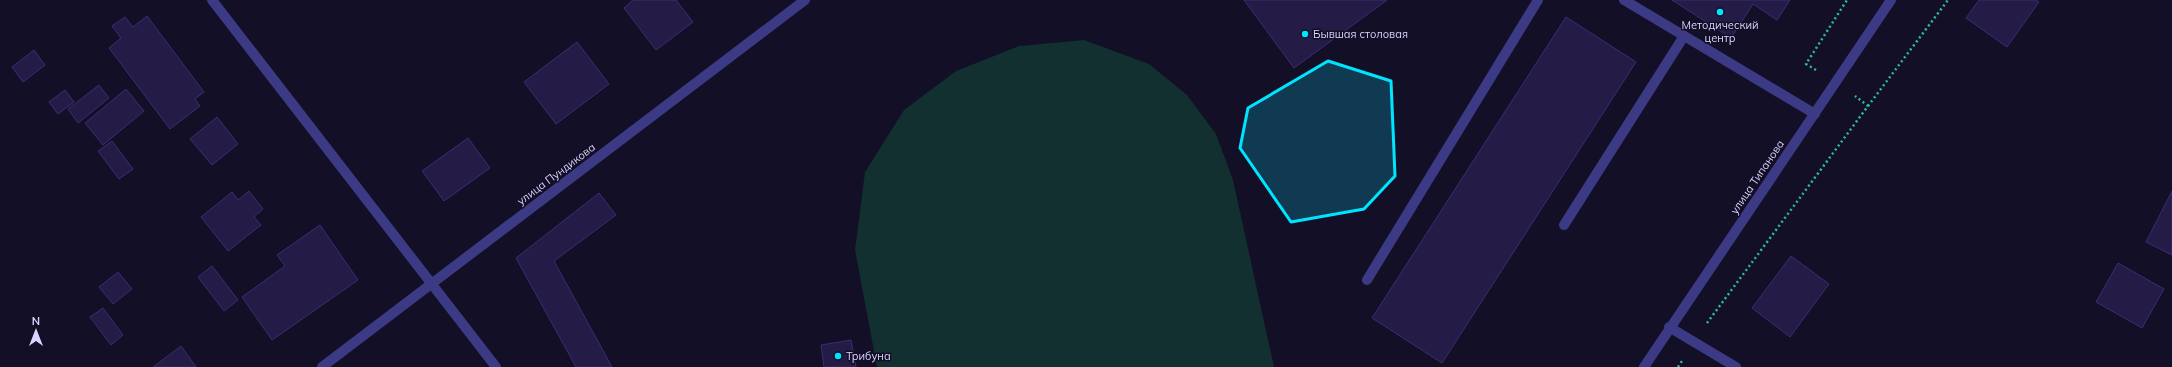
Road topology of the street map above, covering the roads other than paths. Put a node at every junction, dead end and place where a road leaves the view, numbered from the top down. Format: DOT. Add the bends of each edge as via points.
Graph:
graph roads {
  1 [pos="212,0"];
  2 [pos="805,0"];
  3 [pos="1538,0"];
  4 [pos="1624,0"];
  5 [pos="1891,0"];
  6 [pos="1684,36"];
  7 [pos="1815,114"];
  8 [pos="1564,225"];
  9 [pos="1367,280"];
  10 [pos="432,283"];
  11 [pos="1670,327"];
  12 [pos="322,367"];
  13 [pos="496,367"];
  14 [pos="1644,367"];
  15 [pos="1736,367"];
  1 -- 10 [label="street"];
  2 -- 10 [label="street, улица Пундикова"];
  3 -- 9 [label="street"];
  4 -- 6 [label="street"];
  5 -- 7 [label="street, улица Типанова"];
  6 -- 7 [label="street"];
  6 -- 8 [label="street"];
  7 -- 11 [label="street, улица Типанова"];
  10 -- 12 [label="street, улица Пундикова"];
  10 -- 13 [label="street"];
  11 -- 14 [label="street, улица Типанова"];
  11 -- 15 [label="street"];
}
